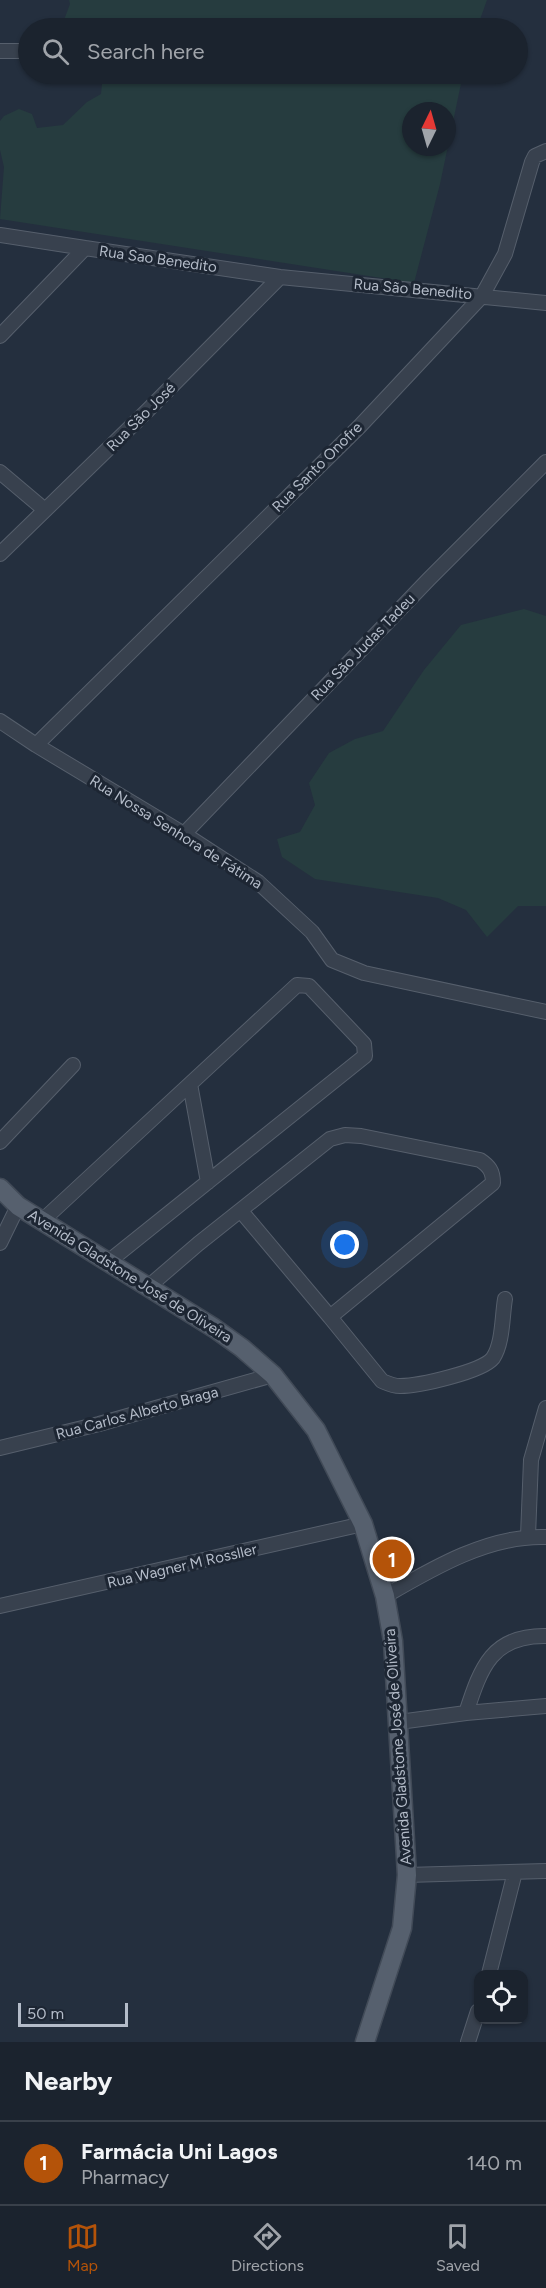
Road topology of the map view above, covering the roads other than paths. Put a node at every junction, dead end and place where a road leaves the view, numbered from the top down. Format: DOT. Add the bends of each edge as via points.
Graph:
graph roads {
  1 [pos="0,51"];
  2 [pos="18,51"];
  3 [pos="543,151"];
  4 [pos="0,235"];
  5 [pos="85,248"];
  6 [pos="280,277"];
  7 [pos="482,296"];
  8 [pos="546,303"];
  9 [pos="0,335"];
  10 [pos="546,462"];
  11 [pos="0,472"];
  12 [pos="45,510"];
  13 [pos="0,555"];
  14 [pos="0,721"];
  15 [pos="36,745"];
  16 [pos="184,834"];
  17 [pos="546,1012"];
  18 [pos="73,1065"];
  19 [pos="190,1083"];
  20 [pos="0,1142"];
  21 [pos="208,1182"];
  22 [pos="0,1188"];
  23 [pos="18,1206"];
  24 [pos="241,1211"];
  25 [pos="42,1221"];
  26 [pos="0,1243"];
  27 [pos="108,1262"];
  28 [pos="148,1287"];
  29 [pos="505,1299"];
  30 [pos="330,1317"];
  31 [pos="273,1375"];
  32 [pos="546,1408"];
  33 [pos="0,1448"];
  34 [pos="363,1524"];
  35 [pos="528,1536"];
  36 [pos="546,1537"];
  37 [pos="385,1596"];
  38 [pos="0,1606"];
  39 [pos="546,1636"];
  40 [pos="546,1706"];
  41 [pos="466,1713"];
  42 [pos="399,1722"];
  43 [pos="546,1871"];
  44 [pos="515,1872"];
  45 [pos="407,1875"];
  46 [pos="490,1970"];
  47 [pos="474,2023"];
  48 [pos="365,2042"];
  49 [pos="468,2042"];
  1 -- 2 [label="street"];
  3 -- 7 [label="street, Rua Santo Onofre" via="532,162 505,255"];
  4 -- 5 [label="street"];
  5 -- 6 [label="street, Rua Sao Benedito"];
  5 -- 9 [label="street, Rua Sao Benedito"];
  6 -- 7 [label="street, Rua São Benedito"];
  6 -- 12 [label="street, Rua São José"];
  7 -- 8 [label="street, Rua São Benedito"];
  7 -- 15 [label="street, Rua Santo Onofre" via="360,426"];
  10 -- 16 [label="street, Rua São Judas Tadeu"];
  11 -- 12 [label="street"];
  12 -- 13 [label="street, Rua São José"];
  14 -- 15 [label="street, Rua Nossa Senhora de Fátima"];
  15 -- 16 [label="street, Rua Nossa Senhora de Fátima"];
  16 -- 17 [label="street, Rua Nossa Senhora de Fátima" via="258,882 312,932 332,960 364,973"];
  18 -- 20 [label="street"];
  19 -- 21 [label="street"];
  19 -- 21 [label="street" via="297,985 309,986 366,1047 364,1056"];
  19 -- 25 [label="street"];
  21 -- 27 [label="street"];
  22 -- 23 [label="main road, Avenida Gladstone José de Oliveira"];
  23 -- 25 [label="main road, Avenida Gladstone José de Oliveira"];
  23 -- 26 [label="street"];
  24 -- 28 [label="street"];
  24 -- 30 [label="street"];
  24 -- 30 [label="street" via="330,1139 345,1135 480,1160 489,1166 493,1183"];
  25 -- 27 [label="main road, Avenida Gladstone José de Oliveira"];
  27 -- 28 [label="main road, Avenida Gladstone José de Oliveira"];
  28 -- 31 [label="main road, Avenida Gladstone José de Oliveira" via="214,1328"];
  29 -- 30 [label="street" via="498,1349 491,1360 430,1382 402,1386 382,1381"];
  31 -- 33 [label="street, Rua Carlos Alberto Braga"];
  31 -- 34 [label="main road, Avenida Gladstone José de Oliveira" via="316,1430"];
  32 -- 35 [label="street" via="531,1460"];
  34 -- 37 [label="main road, Avenida Gladstone José de Oliveira"];
  34 -- 38 [label="street, Rua Wagner M Rossller"];
  35 -- 36 [label="street"];
  35 -- 37 [label="street" via="489,1545 425,1572"];
  37 -- 42 [label="main road, Avenida Gladstone José de Oliveira"];
  39 -- 41 [label="street" via="514,1639 500,1647 474,1688"];
  40 -- 41 [label="street"];
  41 -- 42 [label="street"];
  42 -- 45 [label="main road, Avenida Gladstone José de Oliveira"];
  43 -- 44 [label="street"];
  44 -- 45 [label="street"];
  44 -- 46 [label="street"];
  45 -- 48 [label="main road, Avenida Gladstone José de Oliveira" via="402,1928"];
  47 -- 49 [label="street"];
}
